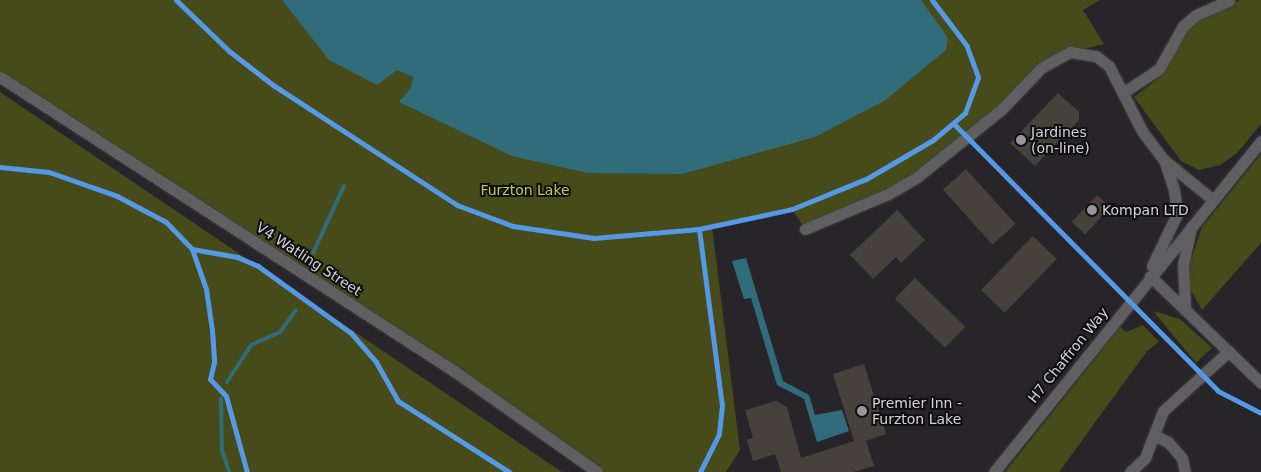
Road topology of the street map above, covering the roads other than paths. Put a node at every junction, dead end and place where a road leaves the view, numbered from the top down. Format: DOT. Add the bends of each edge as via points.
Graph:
graph roads {
  1 [pos="1230,0"];
  2 [pos="0,77"];
  3 [pos="1124,92"];
  4 [pos="1261,141"];
  5 [pos="1164,160"];
  6 [pos="1213,200"];
  7 [pos="1192,225"];
  8 [pos="805,229"];
  9 [pos="1150,276"];
  10 [pos="1141,288"];
  11 [pos="1185,306"];
  12 [pos="1229,351"];
  13 [pos="1260,378"];
  14 [pos="1154,435"];
  15 [pos="598,472"];
  16 [pos="994,472"];
  17 [pos="1130,472"];
  18 [pos="1185,472"];
  1 -- 3 [label="street" via="1196,15 1183,26 1159,69"];
  2 -- 15 [label="street, V4 Watling Street" via="454,371"];
  3 -- 5 [label="street" via="1142,131"];
  3 -- 8 [label="street" via="1117,74 1096,56 1070,52 1056,56 1002,109 917,177 888,194"];
  4 -- 6 [label="street, H7 Chaffron Way"];
  5 -- 6 [label="street"];
  5 -- 10 [label="street" via="1174,190 1177,214"];
  6 -- 7 [label="street, H7 Chaffron Way"];
  7 -- 9 [label="street, H7 Chaffron Way"];
  7 -- 11 [label="street" via="1183,265"];
  9 -- 10 [label="street, H7 Chaffron Way"];
  9 -- 11 [label="street"];
  10 -- 16 [label="street, H7 Chaffron Way"];
  11 -- 12 [label="street"];
  12 -- 13 [label="street"];
  12 -- 14 [label="street" via="1163,411"];
  14 -- 17 [label="street" via="1145,458"];
  14 -- 18 [label="street" via="1168,442 1182,458"];
}
